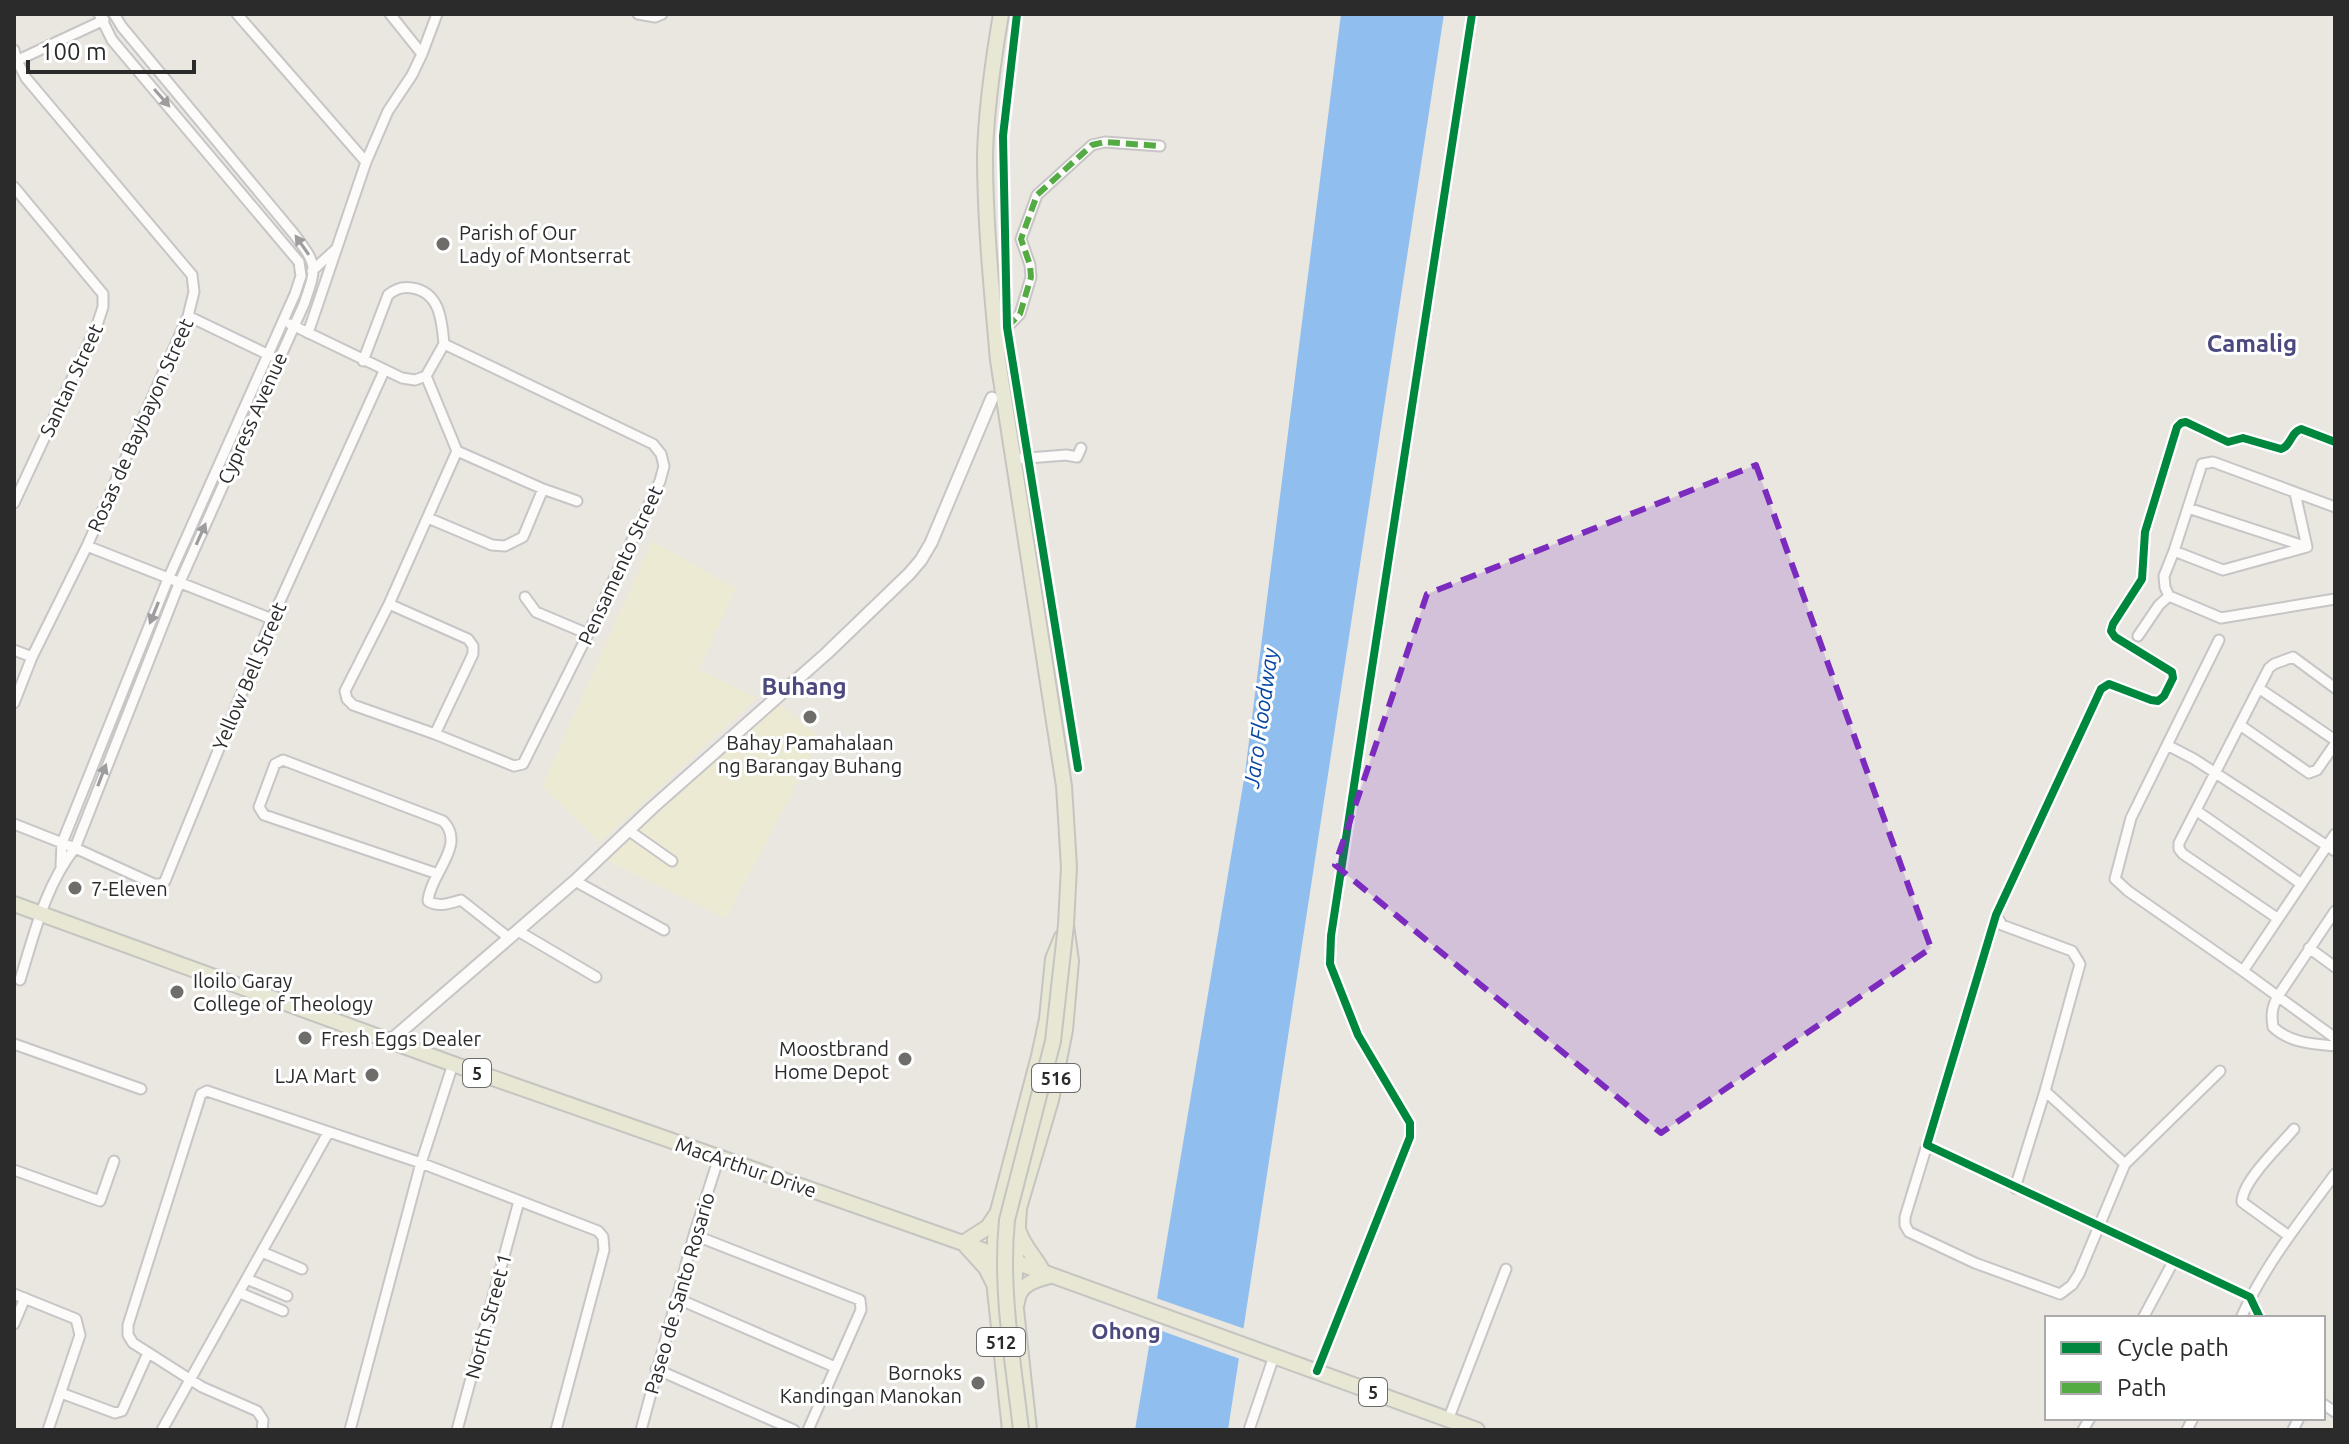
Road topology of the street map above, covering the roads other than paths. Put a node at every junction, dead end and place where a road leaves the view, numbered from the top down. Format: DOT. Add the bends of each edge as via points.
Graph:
graph roads {
  1 [pos="237,14"];
  2 [pos="390,14"];
  3 [pos="437,14"];
  4 [pos="638,14"];
  5 [pos="662,14"];
  6 [pos="1001,14"];
  7 [pos="1472,14"];
  8 [pos="114,15"];
  9 [pos="100,18"];
  10 [pos="14,50"];
  11 [pos="422,54"];
  12 [pos="16,62"];
  13 [pos="1160,146"];
  14 [pos="227,153"];
  15 [pos="366,162"];
  16 [pos="217,163"];
  17 [pos="14,187"];
  18 [pos="340,245"];
  19 [pos="314,270"];
  20 [pos="301,276"];
  21 [pos="188,316"];
  22 [pos="288,323"];
  23 [pos="1007,327"];
  24 [pos="308,333"];
  25 [pos="444,344"];
  26 [pos="998,355"];
  27 [pos="267,356"];
  28 [pos="278,358"];
  29 [pos="363,361"];
  30 [pos="384,371"];
  31 [pos="426,376"];
  32 [pos="992,398"];
  33 [pos="2335,442"];
  34 [pos="1081,448"];
  35 [pos="457,451"];
  36 [pos="1015,459"];
  37 [pos="543,489"];
  38 [pos="2295,493"];
  39 [pos="577,501"];
  40 [pos="14,503"];
  41 [pos="2335,507"];
  42 [pos="2188,508"];
  43 [pos="428,518"];
  44 [pos="87,546"];
  45 [pos="2307,547"];
  46 [pos="2174,551"];
  47 [pos="168,579"];
  48 [pos="179,584"];
  49 [pos="2169,596"];
  50 [pos="525,597"];
  51 [pos="2335,599"];
  52 [pos="389,604"];
  53 [pos="272,619"];
  54 [pos="588,634"];
  55 [pos="2138,636"];
  56 [pos="2219,640"];
  57 [pos="14,650"];
  58 [pos="32,657"];
  59 [pos="2335,688"];
  60 [pos="2260,689"];
  61 [pos="14,703"];
  62 [pos="2240,725"];
  63 [pos="435,734"];
  64 [pos="2335,742"];
  65 [pos="2167,745"];
  66 [pos="2216,774"];
  67 [pos="2197,811"];
  68 [pos="14,824"];
  69 [pos="628,830"];
  70 [pos="2335,834"];
  71 [pos="62,843"];
  72 [pos="75,848"];
  73 [pos="2331,848"];
  74 [pos="672,861"];
  75 [pos="61,866"];
  76 [pos="438,874"];
  77 [pos="575,881"];
  78 [pos="2300,883"];
  79 [pos="14,904"];
  80 [pos="40,913"];
  81 [pos="2334,913"];
  82 [pos="1996,915"];
  83 [pos="2277,918"];
  84 [pos="1066,925"];
  85 [pos="664,930"];
  86 [pos="513,935"];
  87 [pos="2309,948"];
  88 [pos="2335,967"];
  89 [pos="2243,971"];
  90 [pos="596,977"];
  91 [pos="20,980"];
  92 [pos="2278,996"];
  93 [pos="2335,1038"];
  94 [pos="390,1041"];
  95 [pos="14,1044"];
  96 [pos="2335,1046"];
  97 [pos="453,1064"];
  98 [pos="2220,1071"];
  99 [pos="141,1089"];
  100 [pos="2045,1091"];
  101 [pos="2294,1129"];
  102 [pos="328,1133"];
  103 [pos="1927,1145"];
  104 [pos="719,1157"];
  105 [pos="114,1161"];
  106 [pos="421,1163"];
  107 [pos="2125,1164"];
  108 [pos="14,1170"];
  109 [pos="2335,1174"];
  110 [pos="2015,1188"];
  111 [pos="519,1201"];
  112 [pos="998,1211"];
  113 [pos="1017,1227"];
  114 [pos="2099,1227"];
  115 [pos="694,1235"];
  116 [pos="2289,1236"];
  117 [pos="963,1243"];
  118 [pos="262,1252"];
  119 [pos="994,1255"];
  120 [pos="2173,1262"];
  121 [pos="1016,1263"];
  122 [pos="302,1269"];
  123 [pos="1506,1269"];
  124 [pos="1046,1274"];
  125 [pos="247,1279"];
  126 [pos="995,1290"];
  127 [pos="240,1293"];
  128 [pos="14,1294"];
  129 [pos="287,1296"];
  130 [pos="2250,1297"];
  131 [pos="25,1298"];
  132 [pos="676,1298"];
  133 [pos="1017,1310"];
  134 [pos="283,1311"];
  135 [pos="2144,1316"];
  136 [pos="2242,1316"];
  137 [pos="2259,1316"];
  138 [pos="14,1324"];
  139 [pos="148,1353"];
  140 [pos="1272,1355"];
  141 [pos="835,1367"];
  142 [pos="656,1369"];
  143 [pos="1317,1371"];
  144 [pos="191,1380"];
  145 [pos="61,1393"];
  146 [pos="1453,1424"];
  147 [pos="48,1430"];
  148 [pos="162,1430"];
  149 [pos="262,1430"];
  150 [pos="350,1430"];
  151 [pos="457,1430"];
  152 [pos="556,1430"];
  153 [pos="641,1430"];
  154 [pos="794,1430"];
  155 [pos="808,1430"];
  156 [pos="1010,1430"];
  157 [pos="1021,1430"];
  158 [pos="1029,1430"];
  159 [pos="1249,1430"];
  160 [pos="1477,1430"];
  1 -- 15 [label="street"];
  2 -- 11 [label="street"];
  3 -- 11 [label="street"];
  4 -- 5 [label="street"];
  6 -- 26 [label="main road, 516" via="985,155"];
  7 -- 143 [label="street" via="1331,936 1335,979 1358,1035 1410,1123 1410,1137"];
  8 -- 9 [label="street"];
  8 -- 14 [label="street"];
  9 -- 12 [label="street"];
  9 -- 16 [label="street, one-way" via="112,40"];
  10 -- 12 [label="street, Rosas de Baybayon Street"];
  11 -- 15 [label="street"];
  12 -- 21 [label="street, Rosas de Baybayon Street" via="192,275"];
  13 -- 23 [label="street" via="1092,145 1037,195 1021,239 1031,277 1020,314"];
  14 -- 16 [label="street"];
  19 -- 14 [label="street, one-way" via="294,234"];
  15 -- 18 [label="street"];
  16 -- 20 [label="street" via="299,262"];
  17 -- 40 [label="street, Santan Street" via="105,300"];
  18 -- 19 [label="street"];
  18 -- 24 [label="street"];
  19 -- 20 [label="street"];
  19 -- 22 [label="street, Cypress Avenue" via="304,304"];
  20 -- 22 [label="street, Cypress Avenue"];
  21 -- 27 [label="street"];
  21 -- 44 [label="street, Rosas de Baybayon Street"];
  22 -- 24 [label="street"];
  22 -- 27 [label="street, Cypress Avenue"];
  22 -- 28 [label="street, Cypress Avenue"];
  23 -- 26 [label="main road"];
  24 -- 29 [label="street"];
  25 -- 29 [label="street" via="435,301 422,290 395,289"];
  25 -- 31 [label="street"];
  25 -- 54 [label="street, Pensamento Street" via="653,444 661,454 660,481"];
  26 -- 32 [label="main road"];
  26 -- 36 [label="main road, 516"];
  27 -- 28 [label="street"];
  27 -- 47 [label="street, Cypress Avenue"];
  48 -- 28 [label="street, Cypress Avenue, one-way"];
  29 -- 30 [label="street"];
  30 -- 31 [label="street" via="409,380"];
  30 -- 53 [label="street, Yellow Bell Street"];
  31 -- 35 [label="street"];
  32 -- 69 [label="street" via="921,560 827,653"];
  33 -- 82 [label="street" via="2301,429 2281,449 2243,438 2228,442 2186,422 2177,427 2145,532 2142,579 2111,631 2172,672 2173,678 2158,701 2109,684 2101,689"];
  34 -- 36 [label="street" via="1077,457"];
  35 -- 37 [label="street"];
  35 -- 43 [label="street"];
  36 -- 84 [label="main road, 516" via="1064,786"];
  37 -- 39 [label="street"];
  37 -- 43 [label="street" via="523,537 505,546"];
  38 -- 41 [label="street"];
  38 -- 42 [label="street" via="2213,462 2202,464"];
  38 -- 45 [label="street"];
  42 -- 45 [label="street"];
  42 -- 46 [label="street"];
  43 -- 52 [label="street"];
  44 -- 47 [label="street"];
  44 -- 58 [label="street, Rosas de Baybayon Street"];
  45 -- 46 [label="street" via="2223,570"];
  46 -- 49 [label="street" via="2164,576"];
  47 -- 48 [label="street"];
  47 -- 71 [label="street, Cypress Avenue, one-way"];
  48 -- 53 [label="street"];
  72 -- 48 [label="street, Cypress Avenue, one-way"];
  49 -- 51 [label="street" via="2221,618"];
  49 -- 55 [label="street"];
  50 -- 54 [label="street" via="536,612"];
  52 -- 63 [label="street" via="468,639 473,646"];
  52 -- 63 [label="street" via="345,691 347,699"];
  53 -- 72 [label="street, Yellow Bell Street" via="165,881 154,884"];
  54 -- 63 [label="street, Pensamento Street" via="523,764 514,766"];
  56 -- 65 [label="street"];
  57 -- 58 [label="street"];
  58 -- 61 [label="street, Rosas de Baybayon Street"];
  59 -- 60 [label="street" via="2293,657 2269,668"];
  60 -- 62 [label="street"];
  60 -- 64 [label="street"];
  62 -- 64 [label="street" via="2309,773"];
  62 -- 66 [label="street"];
  65 -- 66 [label="street"];
  65 -- 89 [label="street" via="2131,818 2115,879"];
  66 -- 67 [label="street"];
  66 -- 73 [label="street"];
  67 -- 78 [label="street"];
  67 -- 83 [label="street" via="2179,849"];
  68 -- 71 [label="street"];
  69 -- 74 [label="street"];
  69 -- 77 [label="street"];
  70 -- 73 [label="street"];
  71 -- 72 [label="street, Yellow Bell Street"];
  71 -- 75 [label="street, Cypress Avenue"];
  72 -- 75 [label="street, Cypress Avenue"];
  73 -- 78 [label="street"];
  75 -- 80 [label="street, Cypress Avenue"];
  76 -- 76 [label="street" via="264,815 259,807 275,764 283,760 443,821 452,840"];
  76 -- 86 [label="street" via="428,901 440,905 463,896"];
  77 -- 85 [label="street"];
  77 -- 86 [label="street"];
  78 -- 83 [label="street"];
  79 -- 80 [label="main road, MacArthur Drive / 5"];
  80 -- 91 [label="street, Cypress Avenue"];
  80 -- 94 [label="main road, MacArthur Drive / 5"];
  81 -- 87 [label="street"];
  82 -- 100 [label="street" via="2002,925 2072,951 2080,964"];
  82 -- 103 [label="street"];
  83 -- 89 [label="street"];
  84 -- 112 [label="main road, 516" via="1053,959 1039,1056"];
  84 -- 113 [label="main road, 516" via="1071,961 1065,1030"];
  84 -- 157 [label="main road, bridge" via="1053,1041 1004,1248"];
  86 -- 90 [label="street"];
  86 -- 94 [label="street"];
  87 -- 88 [label="street"];
  87 -- 92 [label="street"];
  89 -- 92 [label="street"];
  92 -- 93 [label="street"];
  92 -- 96 [label="street" via="2272,1006 2273,1027 2300,1042"];
  94 -- 97 [label="main road, MacArthur Drive / 5"];
  95 -- 99 [label="street"];
  97 -- 104 [label="main road, MacArthur Drive / 5"];
  97 -- 106 [label="street"];
  98 -- 107 [label="street"];
  100 -- 107 [label="street"];
  100 -- 110 [label="street"];
  101 -- 116 [label="street" via="2242,1194 2242,1202"];
  102 -- 106 [label="street"];
  102 -- 118 [label="street"];
  102 -- 139 [label="street" via="213,1092 201,1094 128,1325 133,1343"];
  103 -- 110 [label="street"];
  103 -- 114 [label="street" via="1905,1225 1931,1245 2060,1294 2079,1274"];
  104 -- 115 [label="street, Paseo de Santo Rosario"];
  104 -- 117 [label="main road, MacArthur Drive / 5"];
  105 -- 108 [label="street" via="100,1201"];
  106 -- 111 [label="street"];
  106 -- 150 [label="street"];
  107 -- 114 [label="street"];
  109 -- 116 [label="street"];
  110 -- 114 [label="street"];
  111 -- 151 [label="street, North Street 1"];
  111 -- 152 [label="street" via="603,1237 604,1250"];
  112 -- 117 [label="main road" via="988,1227"];
  112 -- 119 [label="main road, 516"];
  113 -- 121 [label="main road, 516"];
  113 -- 124 [label="main road"];
  114 -- 120 [label="street"];
  115 -- 132 [label="street, Paseo de Santo Rosario"];
  115 -- 141 [label="street" via="860,1300 861,1310"];
  116 -- 130 [label="street"];
  117 -- 119 [label="main road, MacArthur Drive / 5"];
  117 -- 126 [label="main road" via="986,1268"];
  118 -- 122 [label="street"];
  118 -- 125 [label="street"];
  119 -- 121 [label="main road, MacArthur Drive / 5"];
  119 -- 126 [label="main road, 512"];
  120 -- 130 [label="street"];
  120 -- 135 [label="street"];
  121 -- 124 [label="main road, MacArthur Drive / 5"];
  121 -- 133 [label="main road, 512"];
  123 -- 146 [label="street"];
  124 -- 133 [label="main road" via="1023,1288"];
  124 -- 140 [label="main road, MacArthur Drive / 5"];
  125 -- 127 [label="street"];
  125 -- 129 [label="street"];
  126 -- 156 [label="main road, 512"];
  127 -- 134 [label="street"];
  127 -- 144 [label="street"];
  128 -- 131 [label="street"];
  130 -- 136 [label="street"];
  130 -- 137 [label="street"];
  131 -- 138 [label="street"];
  131 -- 145 [label="street" via="76,1319 79,1326"];
  132 -- 141 [label="street"];
  132 -- 142 [label="street, Paseo de Santo Rosario"];
  133 -- 158 [label="main road, 512"];
  139 -- 144 [label="street"];
  139 -- 145 [label="street" via="122,1411"];
  140 -- 143 [label="main road, MacArthur Drive / 5"];
  140 -- 159 [label="street"];
  141 -- 155 [label="street"];
  142 -- 153 [label="street, Paseo de Santo Rosario"];
  142 -- 154 [label="street"];
  143 -- 146 [label="main road, MacArthur Drive / 5"];
  144 -- 148 [label="street"];
  144 -- 149 [label="street" via="257,1411"];
  145 -- 147 [label="street"];
  146 -- 160 [label="main road, MacArthur Drive / 5"];
}
